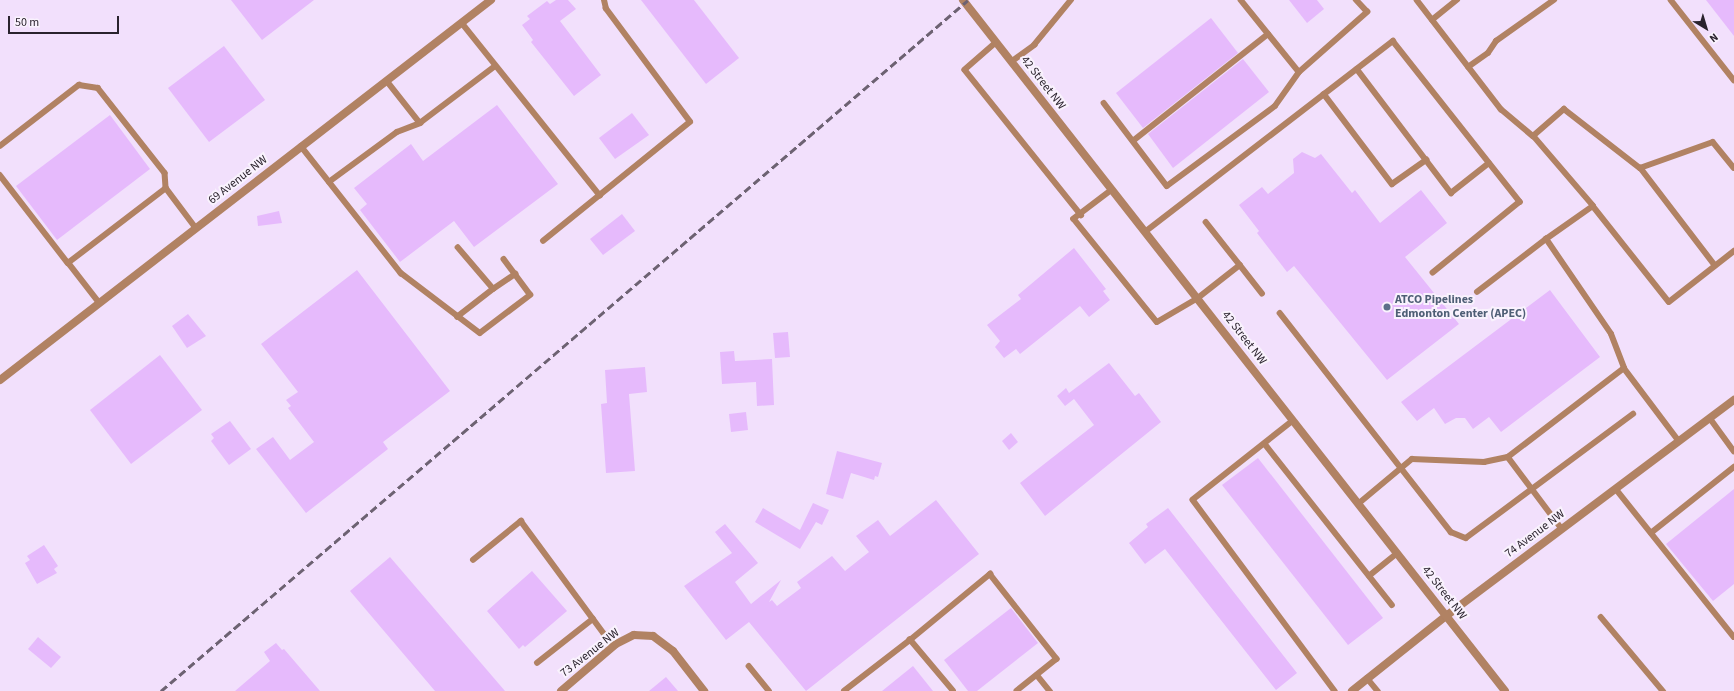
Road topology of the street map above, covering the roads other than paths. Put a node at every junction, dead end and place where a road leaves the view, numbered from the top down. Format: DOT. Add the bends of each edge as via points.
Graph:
graph roads {
  1 [pos="492,0"];
  2 [pos="604,0"];
  3 [pos="963,0"];
  4 [pos="1071,0"];
  5 [pos="1241,0"];
  6 [pos="1356,0"];
  7 [pos="1416,0"];
  8 [pos="1457,0"];
  9 [pos="1554,0"];
  10 [pos="1671,0"];
  11 [pos="1432,20"];
  12 [pos="462,23"];
  13 [pos="1268,34"];
  14 [pos="996,43"];
  15 [pos="1012,62"];
  16 [pos="496,66"];
  17 [pos="1468,67"];
  18 [pos="1357,69"];
  19 [pos="1299,72"];
  20 [pos="1734,80"];
  21 [pos="387,81"];
  22 [pos="1324,94"];
  23 [pos="1104,103"];
  24 [pos="420,123"];
  25 [pos="1533,136"];
  26 [pos="1133,141"];
  27 [pos="0,146"];
  28 [pos="302,146"];
  29 [pos="1426,160"];
  30 [pos="1489,163"];
  31 [pos="1640,168"];
  32 [pos="1734,168"];
  33 [pos="0,175"];
  34 [pos="329,182"];
  35 [pos="166,188"];
  36 [pos="1112,190"];
  37 [pos="600,195"];
  38 [pos="1593,206"];
  39 [pos="1080,214"];
  40 [pos="1206,222"];
  41 [pos="196,228"];
  42 [pos="1146,232"];
  43 [pos="1546,239"];
  44 [pos="543,241"];
  45 [pos="458,248"];
  46 [pos="1734,251"];
  47 [pos="504,260"];
  48 [pos="68,263"];
  49 [pos="1240,266"];
  50 [pos="1716,266"];
  51 [pos="1433,273"];
  52 [pos="515,274"];
  53 [pos="493,289"];
  54 [pos="1477,292"];
  55 [pos="1262,293"];
  56 [pos="1198,298"];
  57 [pos="99,303"];
  58 [pos="1280,313"];
  59 [pos="457,317"];
  60 [pos="1624,368"];
  61 [pos="0,380"];
  62 [pos="1734,400"];
  63 [pos="1633,414"];
  64 [pos="1710,418"];
  65 [pos="1293,421"];
  66 [pos="1679,441"];
  67 [pos="1266,444"];
  68 [pos="1734,451"];
  69 [pos="1508,457"];
  70 [pos="1734,467"];
  71 [pos="1399,469"];
  72 [pos="1616,489"];
  73 [pos="1533,491"];
  74 [pos="1358,504"];
  75 [pos="1562,529"];
  76 [pos="1651,533"];
  77 [pos="1397,553"];
  78 [pos="473,560"];
  79 [pos="1369,576"];
  80 [pos="1392,605"];
  81 [pos="1446,616"];
  82 [pos="1601,617"];
  83 [pos="593,619"];
  84 [pos="1734,637"];
  85 [pos="910,640"];
  86 [pos="613,646"];
  87 [pos="537,663"];
  88 [pos="749,666"];
  89 [pos="1037,675"];
  90 [pos="1367,678"];
  91 [pos="561,691"];
  92 [pos="704,691"];
  93 [pos="769,691"];
  94 [pos="844,691"];
  95 [pos="953,691"];
  96 [pos="1017,691"];
  97 [pos="1050,691"];
  98 [pos="1335,691"];
  99 [pos="1352,691"];
  100 [pos="1378,691"];
  101 [pos="1505,691"];
  102 [pos="1663,691"];
  1 -- 12 [label="street, 69 Avenue NW"];
  2 -- 37 [label="lane" via="606,9 690,122"];
  3 -- 14 [label="street, 42 Street NW"];
  4 -- 15 [label="lane" via="1034,45"];
  5 -- 13 [label="lane"];
  6 -- 19 [label="lane" via="1367,12"];
  7 -- 11 [label="lane"];
  8 -- 11 [label="lane"];
  9 -- 17 [label="lane" via="1496,42 1488,53"];
  10 -- 20 [label="lane"];
  11 -- 17 [label="lane"];
  12 -- 16 [label="lane"];
  12 -- 21 [label="street, 69 Avenue NW"];
  13 -- 19 [label="lane"];
  13 -- 26 [label="lane"];
  14 -- 15 [label="street, 42 Street NW"];
  14 -- 39 [label="lane" via="964,70"];
  15 -- 36 [label="street, 42 Street NW"];
  16 -- 24 [label="lane"];
  16 -- 37 [label="lane"];
  17 -- 25 [label="lane" via="1501,109"];
  18 -- 22 [label="lane"];
  18 -- 29 [label="lane"];
  18 -- 30 [label="lane" via="1393,41"];
  19 -- 26 [label="lane" via="1275,106 1167,186"];
  21 -- 24 [label="lane"];
  21 -- 28 [label="street, 69 Avenue NW"];
  22 -- 29 [label="lane" via="1392,184"];
  22 -- 42 [label="lane"];
  23 -- 26 [label="lane"];
  24 -- 34 [label="lane" via="397,132"];
  25 -- 31 [label="lane" via="1564,109"];
  25 -- 38 [label="lane"];
  27 -- 35 [label="lane" via="79,85 98,88 165,173"];
  28 -- 34 [label="lane"];
  28 -- 41 [label="street, 69 Avenue NW"];
  29 -- 30 [label="lane" via="1451,193"];
  30 -- 51 [label="lane" via="1520,202"];
  31 -- 32 [label="lane" via="1713,142"];
  31 -- 50 [label="lane"];
  33 -- 48 [label="lane"];
  34 -- 59 [label="lane" via="401,274"];
  35 -- 41 [label="lane"];
  35 -- 48 [label="lane"];
  36 -- 39 [label="lane"];
  36 -- 42 [label="street, 42 Street NW"];
  37 -- 44 [label="lane"];
  38 -- 43 [label="lane"];
  38 -- 50 [label="lane" via="1669,302"];
  39 -- 56 [label="lane" via="1074,219 1157,322"];
  40 -- 49 [label="lane"];
  41 -- 57 [label="street, 69 Avenue NW"];
  42 -- 56 [label="street, 42 Street NW"];
  43 -- 54 [label="lane"];
  43 -- 60 [label="lane" via="1611,334"];
  45 -- 53 [label="lane"];
  46 -- 50 [label="lane"];
  47 -- 52 [label="lane"];
  48 -- 57 [label="lane"];
  49 -- 55 [label="lane"];
  49 -- 56 [label="lane"];
  52 -- 53 [label="lane"];
  52 -- 59 [label="lane" via="530,294 480,333"];
  53 -- 59 [label="lane"];
  56 -- 65 [label="street, 42 Street NW"];
  57 -- 61 [label="street, 69 Avenue NW"];
  58 -- 71 [label="lane"];
  60 -- 66 [label="lane"];
  60 -- 69 [label="lane"];
  62 -- 64 [label="street, 74 Avenue NW"];
  63 -- 73 [label="lane"];
  64 -- 66 [label="street, 74 Avenue NW"];
  64 -- 68 [label="lane"];
  65 -- 67 [label="lane"];
  65 -- 74 [label="street, 42 Street NW"];
  66 -- 72 [label="street, 74 Avenue NW"];
  67 -- 79 [label="lane"];
  67 -- 98 [label="lane" via="1193,500"];
  69 -- 71 [label="lane" via="1484,462 1412,459"];
  69 -- 73 [label="lane"];
  70 -- 76 [label="lane"];
  71 -- 73 [label="lane" via="1451,532 1466,538"];
  71 -- 74 [label="lane"];
  72 -- 75 [label="street, 74 Avenue NW"];
  72 -- 76 [label="lane"];
  73 -- 75 [label="lane"];
  74 -- 77 [label="street, 42 Street NW"];
  75 -- 81 [label="street, 74 Avenue NW"];
  76 -- 84 [label="lane"];
  77 -- 79 [label="lane"];
  77 -- 81 [label="street, 42 Street NW"];
  78 -- 83 [label="lane" via="522,521"];
  79 -- 80 [label="lane"];
  81 -- 90 [label="street, 74 Avenue NW"];
  81 -- 101 [label="street, 42 Street NW"];
  82 -- 102 [label="lane"];
  83 -- 86 [label="lane"];
  83 -- 87 [label="lane"];
  85 -- 89 [label="lane" via="990,574 1057,659"];
  85 -- 94 [label="lane"];
  85 -- 95 [label="lane"];
  86 -- 91 [label="street, 73 Avenue NW"];
  86 -- 92 [label="street, 73 Avenue NW" via="634,635 653,636 673,651"];
  88 -- 93 [label="lane"];
  89 -- 96 [label="lane"];
  89 -- 97 [label="lane"];
  90 -- 99 [label="street, 74 Avenue NW"];
  90 -- 100 [label="lane"];
}
